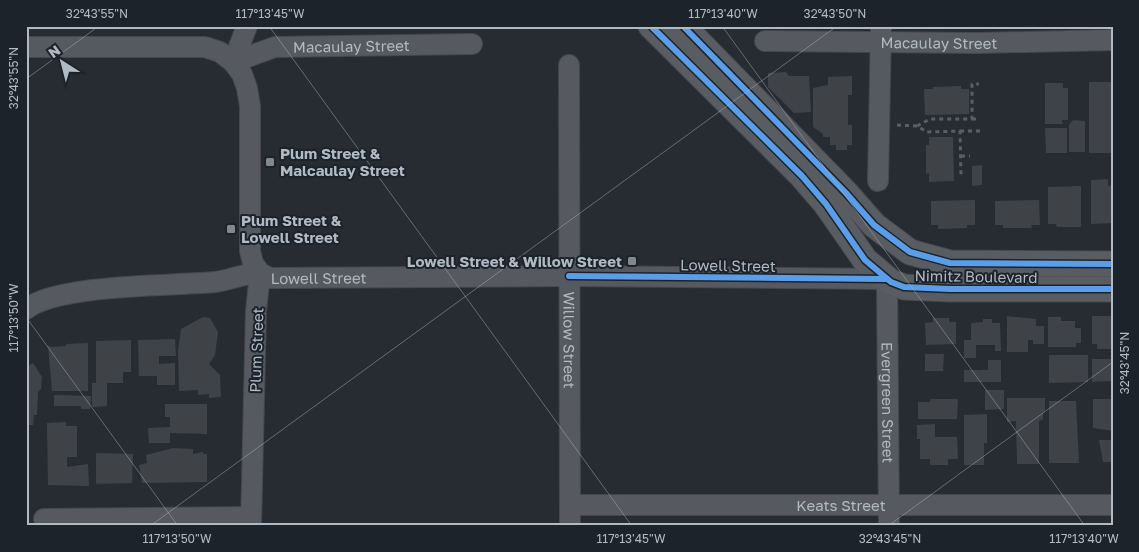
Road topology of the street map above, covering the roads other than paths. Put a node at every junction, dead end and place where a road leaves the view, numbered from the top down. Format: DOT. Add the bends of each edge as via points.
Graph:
graph roads {
  1 [pos="247,26"];
  2 [pos="652,26"];
  3 [pos="683,26"];
  4 [pos="880,34"];
  5 [pos="1113,40"];
  6 [pos="765,41"];
  7 [pos="472,44"];
  8 [pos="26,47"];
  9 [pos="233,62"];
  10 [pos="570,65"];
  11 [pos="878,181"];
  12 [pos="968,264"];
  13 [pos="1113,264"];
  14 [pos="260,274"];
  15 [pos="569,276"];
  16 [pos="886,279"];
  17 [pos="1113,289"];
  18 [pos="30,300"];
  19 [pos="570,505"];
  20 [pos="889,505"];
  21 [pos="1113,505"];
  22 [pos="44,519"];
  23 [pos="251,522"];
  24 [pos="570,526"];
  25 [pos="889,526"];
  1 -- 9 [label="street"];
  2 -- 16 [label="main road, Nimitz Boulevard" via="802,176 865,260"];
  3 -- 12 [label="main road, Nimitz Boulevard" via="880,230 917,254 943,262"];
  4 -- 5 [label="street, Macaulay Street" via="978,42"];
  4 -- 6 [label="street, Macaulay Street"];
  4 -- 11 [label="street"];
  7 -- 9 [label="street, Macaulay Street" via="275,47"];
  8 -- 9 [label="street, Plum Street" via="198,46 216,50"];
  9 -- 14 [label="street, Plum Street" via="244,79 248,94 250,251"];
  10 -- 15 [label="street, Willow Street"];
  12 -- 13 [label="main road, Nimitz Boulevard"];
  12 -- 16 [label="main road"];
  14 -- 15 [label="street, Lowell Street" via="271,278"];
  14 -- 18 [label="street, Lowell Street" via="218,282 128,286"];
  14 -- 23 [label="street, Plum Street" via="256,311"];
  15 -- 16 [label="street, Lowell Street"];
  15 -- 19 [label="street, Willow Street"];
  16 -- 17 [label="main road, Nimitz Boulevard" via="904,287"];
  16 -- 20 [label="street, Evergreen Street"];
  19 -- 20 [label="street, Keats Street"];
  19 -- 24 [label="street, Willow Street"];
  20 -- 21 [label="street, Keats Street"];
  20 -- 25 [label="street, Evergreen Street"];
  22 -- 23 [label="street"];
}
